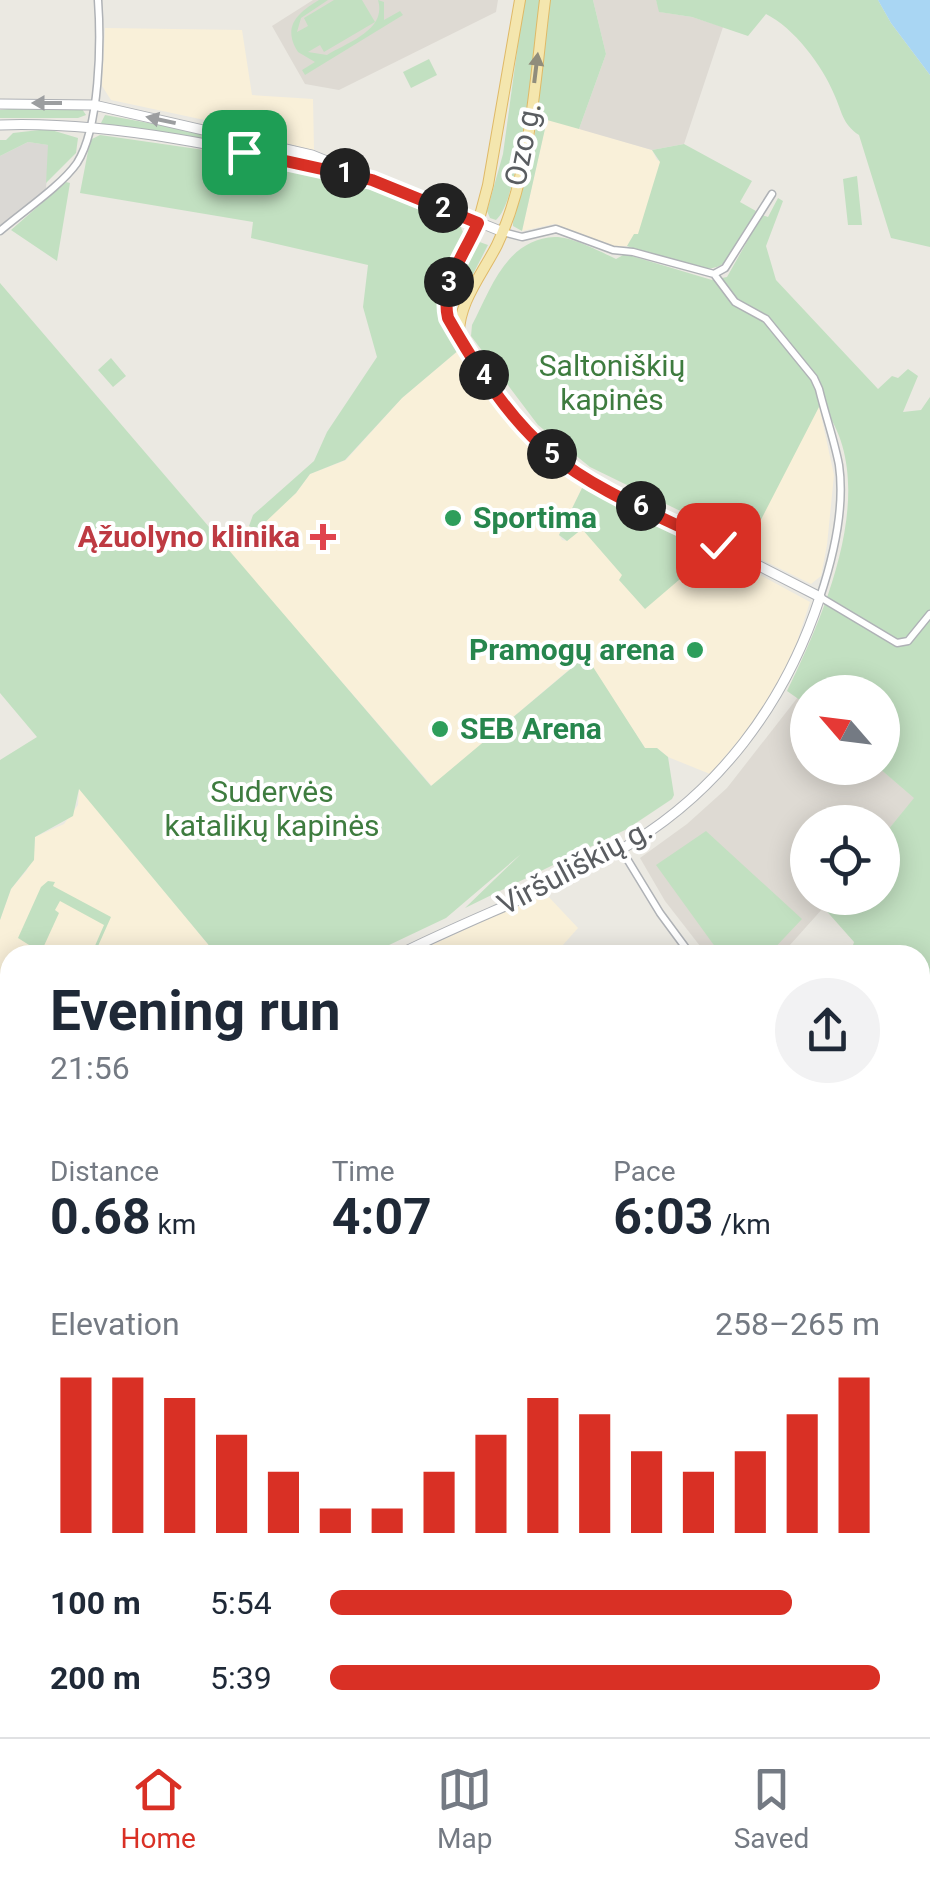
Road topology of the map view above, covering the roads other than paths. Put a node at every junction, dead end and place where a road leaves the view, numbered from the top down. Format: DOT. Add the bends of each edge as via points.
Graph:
graph roads {
  1 [pos="98,0"];
  2 [pos="520,0"];
  3 [pos="545,0"];
  4 [pos="0,104"];
  5 [pos="94,105"];
  6 [pos="0,126"];
  7 [pos="88,128"];
  8 [pos="372,180"];
  9 [pos="772,194"];
  10 [pos="478,223"];
  11 [pos="0,231"];
  12 [pos="503,232"];
  13 [pos="714,274"];
  14 [pos="459,337"];
  15 [pos="820,597"];
  16 [pos="930,614"];
  17 [pos="621,849"];
  18 [pos="419,945"];
  19 [pos="684,945"];
  1 -- 5 [label="street"];
  2 -- 10 [label="main road, Ozo g."];
  12 -- 3 [label="main road, Ozo g., one-way" via="530,119"];
  5 -- 4 [label="main road, one-way"];
  5 -- 7 [label="street"];
  8 -- 5 [label="main road, one-way" via="312,155"];
  6 -- 7 [label="main road"];
  7 -- 8 [label="main road"];
  7 -- 11 [label="street" via="75,166"];
  8 -- 10 [label="main road"];
  9 -- 13 [label="street" via="726,268"];
  10 -- 12 [label="main road"];
  10 -- 14 [label="main road, Ozo g." via="447,289 448,318"];
  12 -- 13 [label="street" via="522,237 556,229"];
  12 -- 14 [label="main road, Ozo g." via="460,316"];
  13 -- 15 [label="street" via="735,302 766,319 819,389 840,484"];
  14 -- 15 [label="main road" via="518,420 562,462"];
  15 -- 16 [label="street" via="897,644 908,641"];
  15 -- 17 [label="main road, Viršuliškių g." via="789,674 744,744 693,798"];
  17 -- 18 [label="main road, Viršuliškių g."];
  17 -- 19 [label="street"];
}
